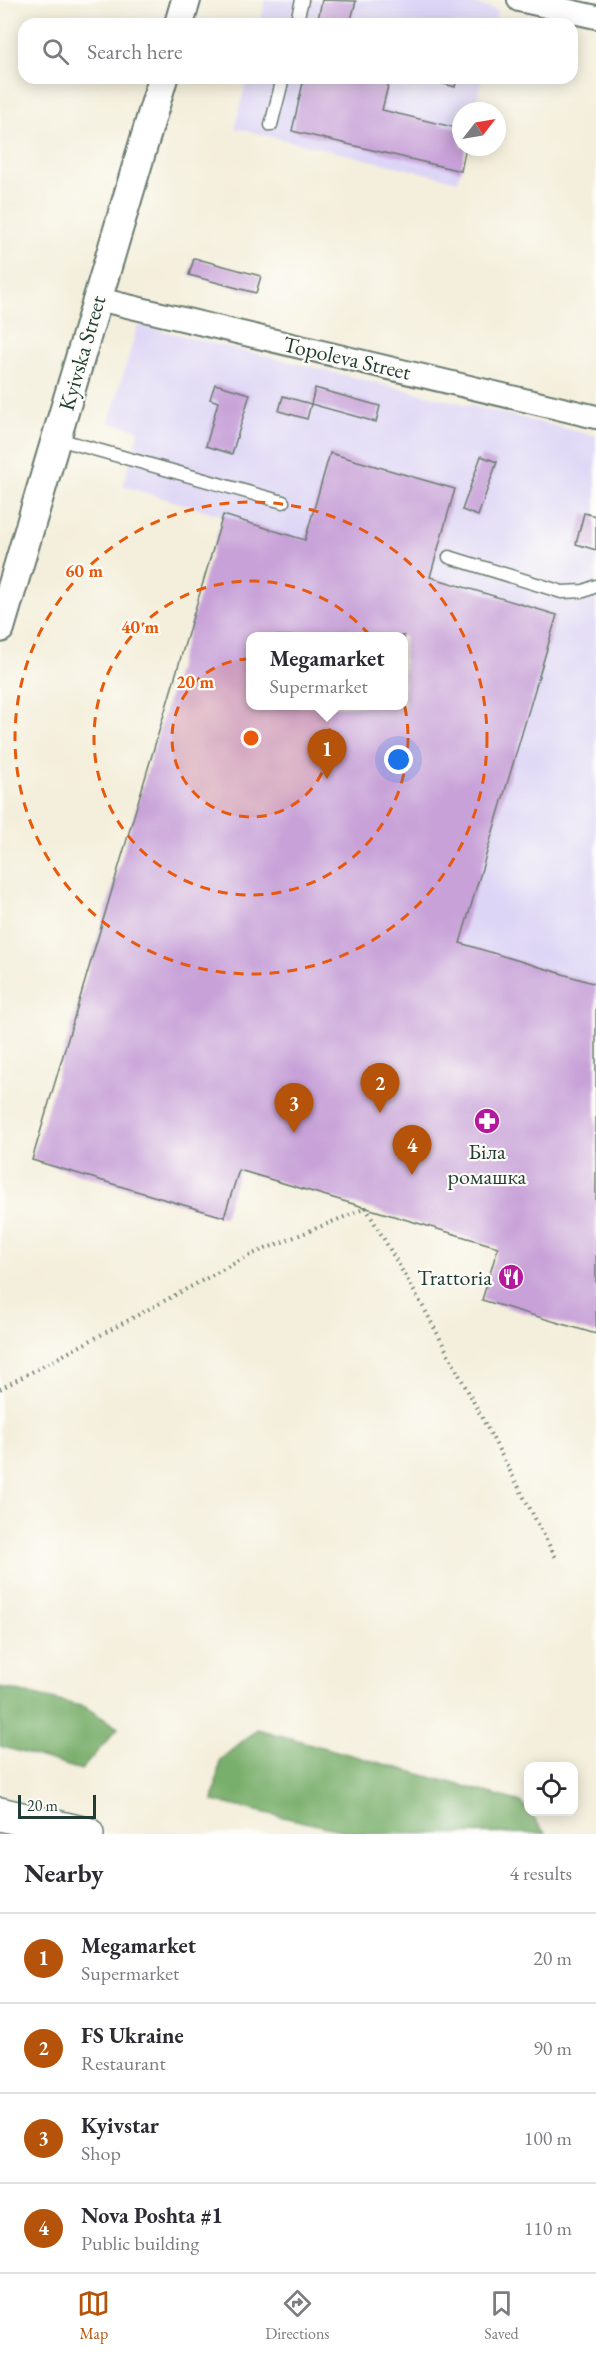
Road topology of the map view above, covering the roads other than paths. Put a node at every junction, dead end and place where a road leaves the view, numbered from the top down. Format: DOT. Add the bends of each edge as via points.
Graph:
graph roads {
  1 [pos="186,0"];
  2 [pos="302,0"];
  3 [pos="519,0"];
  4 [pos="596,17"];
  5 [pos="181,18"];
  6 [pos="298,18"];
  7 [pos="161,84"];
  8 [pos="281,84"];
  9 [pos="271,125"];
  10 [pos="98,299"];
  11 [pos="596,417"];
  12 [pos="58,439"];
  13 [pos="283,502"];
  14 [pos="449,557"];
  15 [pos="596,586"];
  16 [pos="0,628"];
  17 [pos="0,1814"];
  18 [pos="87,1834"];
  1 -- 5 [label="street"];
  2 -- 6 [label="lane"];
  3 -- 4 [label="street"];
  7 -- 10 [label="street, Kyivska Street"];
  8 -- 9 [label="lane"];
  10 -- 11 [label="street, Topoleva Street"];
  10 -- 12 [label="street, Kyivska Street"];
  12 -- 13 [label="lane"];
  12 -- 16 [label="street, Kyivska Street"];
  14 -- 15 [label="lane" via="562,592"];
  17 -- 18 [label="highway"];
}
